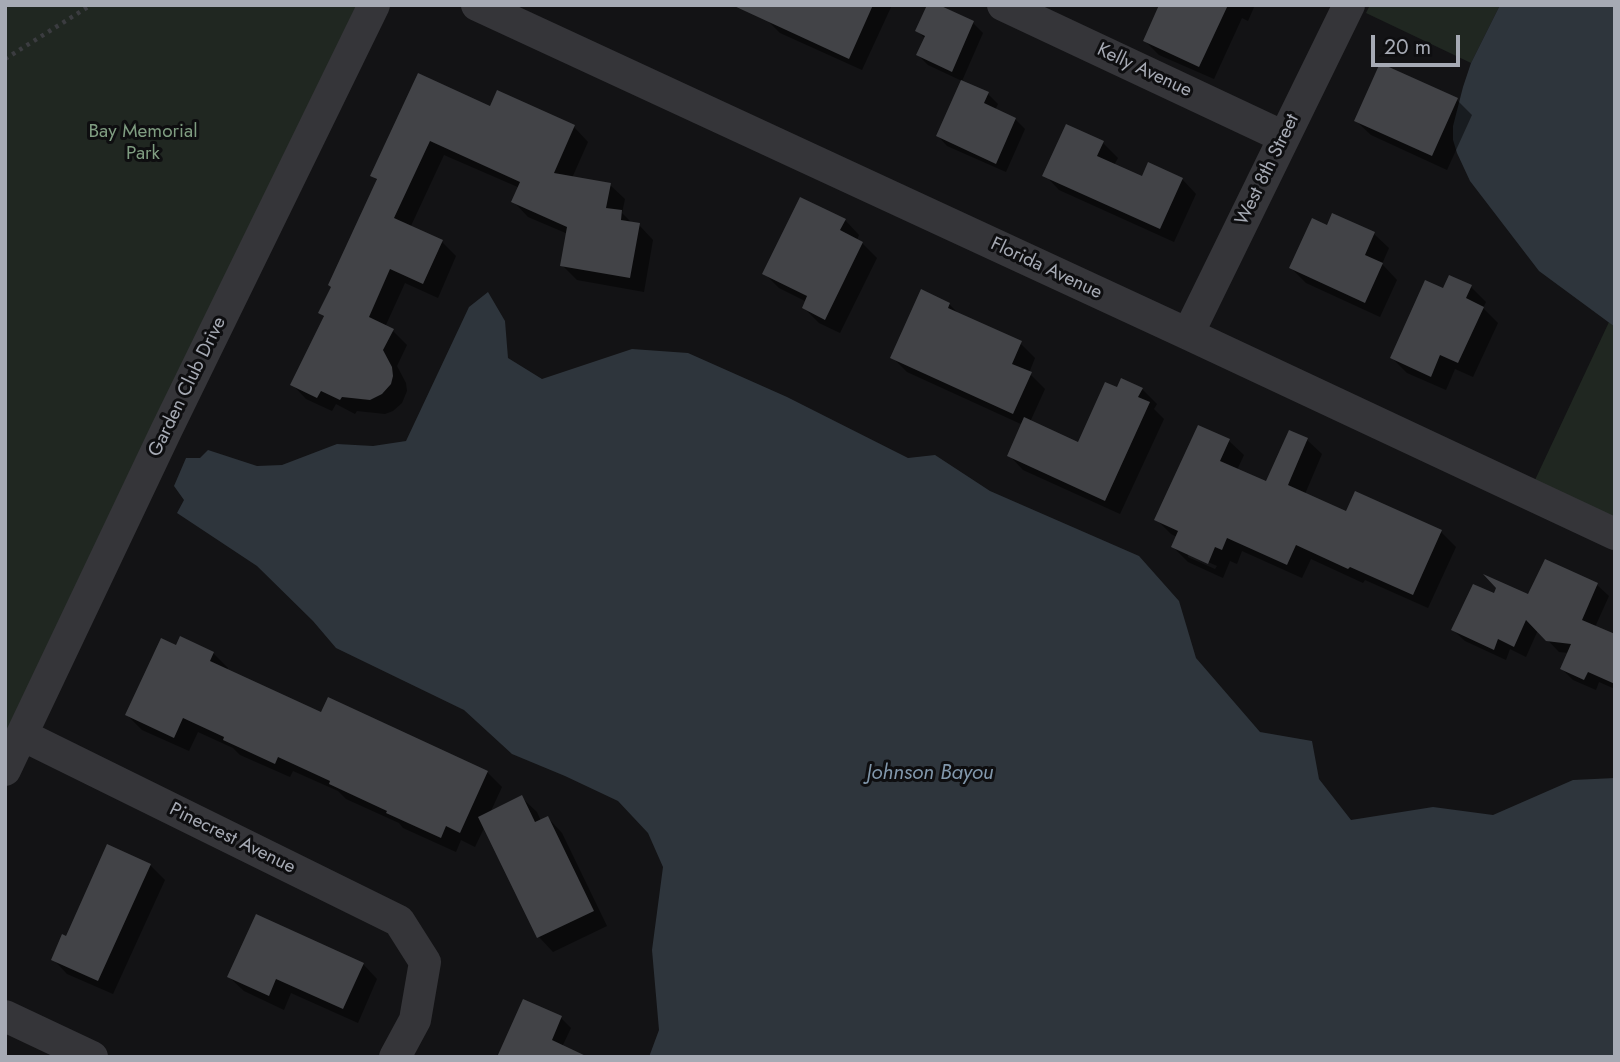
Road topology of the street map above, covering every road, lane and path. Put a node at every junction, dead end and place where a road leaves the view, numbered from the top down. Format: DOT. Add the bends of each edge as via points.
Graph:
graph roads {
  1 [pos="91,5"];
  2 [pos="374,5"];
  3 [pos="477,5"];
  4 [pos="1003,5"];
  5 [pos="1349,5"];
  6 [pos="5,59"];
  7 [pos="1284,137"];
  8 [pos="1188,334"];
  9 [pos="1615,534"];
  10 [pos="22,734"];
  11 [pos="5,770"];
  12 [pos="5,1016"];
  13 [pos="92,1057"];
  14 [pos="395,1057"];
  1 -- 6 [label="path"];
  2 -- 10 [label="street, Garden Club Drive"];
  3 -- 8 [label="street, Florida Avenue"];
  4 -- 7 [label="street, Kelly Avenue"];
  5 -- 7 [label="street, West 8th Street"];
  7 -- 8 [label="street, West 8th Street"];
  8 -- 9 [label="street, Florida Avenue"];
  10 -- 11 [label="street, Garden Club Drive"];
  10 -- 14 [label="street, Pinecrest Avenue" via="399,921 425,962 415,1020"];
  12 -- 13 [label="street"];
}
